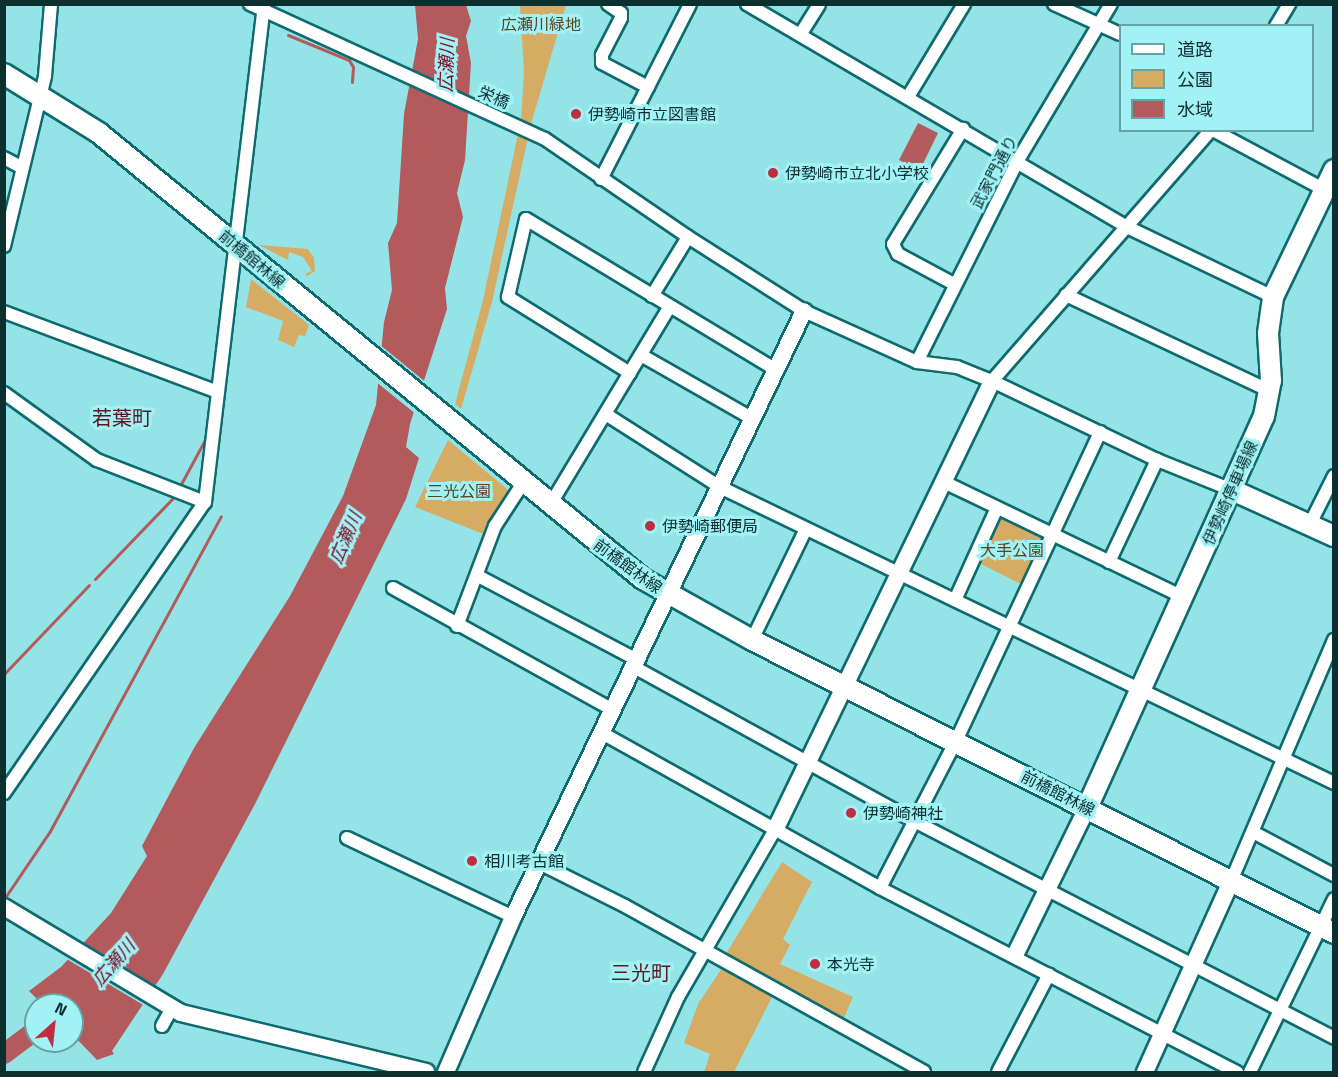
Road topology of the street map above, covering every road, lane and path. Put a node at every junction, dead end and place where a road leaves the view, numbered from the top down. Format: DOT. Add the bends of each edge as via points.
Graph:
graph roads {
  1 [pos="51,4"];
  2 [pos="250,4"];
  3 [pos="608,4"];
  4 [pos="690,4"];
  5 [pos="747,4"];
  6 [pos="964,4"];
  7 [pos="1054,4"];
  8 [pos="1111,4"];
  9 [pos="1289,4"];
  10 [pos="819,5"];
  11 [pos="264,8"];
  12 [pos="1277,24"];
  13 [pos="1099,25"];
  14 [pos="1119,34"];
  15 [pos="800,35"];
  16 [pos="4,74"];
  17 [pos="648,87"];
  18 [pos="40,94"];
  19 [pos="908,97"];
  20 [pos="963,129"];
  21 [pos="1210,132"];
  22 [pos="1216,132"];
  23 [pos="4,158"];
  24 [pos="1018,160"];
  25 [pos="23,168"];
  26 [pos="1334,170"];
  27 [pos="601,179"];
  28 [pos="1328,192"];
  29 [pos="1125,226"];
  30 [pos="687,237"];
  31 [pos="5,238"];
  32 [pos="238,247"];
  33 [pos="954,284"];
  34 [pos="1066,295"];
  35 [pos="652,296"];
  36 [pos="1273,297"];
  37 [pos="670,306"];
  38 [pos="804,310"];
  39 [pos="4,312"];
  40 [pos="641,355"];
  41 [pos="917,362"];
  42 [pos="776,370"];
  43 [pos="630,373"];
  44 [pos="992,381"];
  45 [pos="1269,391"];
  46 [pos="218,392"];
  47 [pos="4,393"];
  48 [pos="607,415"];
  49 [pos="753,419"];
  50 [pos="1100,432"];
  51 [pos="1157,460"];
  52 [pos="1334,476"];
  53 [pos="944,482"];
  54 [pos="523,483"];
  55 [pos="720,488"];
  56 [pos="1232,490"];
  57 [pos="205,502"];
  58 [pos="550,505"];
  59 [pos="997,508"];
  60 [pos="1309,526"];
  61 [pos="806,529"];
  62 [pos="1052,534"];
  63 [pos="1334,536"];
  64 [pos="1109,562"];
  65 [pos="899,573"];
  66 [pos="478,576"];
  67 [pos="393,588"];
  68 [pos="669,596"];
  69 [pos="1183,597"];
  70 [pos="954,600"];
  71 [pos="457,626"];
  72 [pos="1008,627"];
  73 [pos="752,640"];
  74 [pos="1334,640"];
  75 [pos="636,663"];
  76 [pos="1321,668"];
  77 [pos="1334,673"];
  78 [pos="844,686"];
  79 [pos="1141,692"];
  80 [pos="613,710"];
  81 [pos="602,733"];
  82 [pos="956,741"];
  83 [pos="1284,759"];
  84 [pos="807,761"];
  85 [pos="1334,783"];
  86 [pos="4,793"];
  87 [pos="1087,807"];
  88 [pos="916,822"];
  89 [pos="776,828"];
  90 [pos="1253,832"];
  91 [pos="346,838"];
  92 [pos="539,862"];
  93 [pos="1334,875"];
  94 [pos="1232,879"];
  95 [pos="880,888"];
  96 [pos="1048,889"];
  97 [pos="1334,899"];
  98 [pos="4,907"];
  99 [pos="513,917"];
  100 [pos="1327,929"];
  101 [pos="704,950"];
  102 [pos="1015,955"];
  103 [pos="1193,965"];
  104 [pos="1049,974"];
  105 [pos="168,1006"];
  106 [pos="1281,1010"];
  107 [pos="162,1026"];
  108 [pos="1161,1034"];
  109 [pos="1334,1038"];
  110 [pos="426,1072"];
  111 [pos="446,1072"];
  112 [pos="644,1072"];
  113 [pos="924,1072"];
  114 [pos="998,1072"];
  115 [pos="1145,1072"];
  116 [pos="1237,1072"];
  117 [pos="1250,1072"];
  1 -- 18 [label="street"];
  2 -- 11 [label="street, 栄橋"];
  3 -- 17 [label="street" via="621,13 621,18 602,55 602,63"];
  4 -- 17 [label="street"];
  5 -- 15 [label="street"];
  6 -- 19 [label="street"];
  7 -- 13 [label="street"];
  8 -- 13 [label="street, 武家門通り"];
  9 -- 12 [label="street"];
  10 -- 15 [label="street"];
  11 -- 27 [label="street, 栄橋" via="528,130"];
  11 -- 32 [label="street"];
  13 -- 14 [label="street"];
  13 -- 24 [label="street, 武家門通り"];
  15 -- 19 [label="street"];
  16 -- 18 [label="main road, 前橋館林線"];
  17 -- 27 [label="street"];
  18 -- 25 [label="street"];
  18 -- 32 [label="main road, 前橋館林線" via="99,133"];
  19 -- 20 [label="street"];
  20 -- 24 [label="street"];
  20 -- 33 [label="street" via="893,244 898,254"];
  21 -- 29 [label="street"];
  22 -- 28 [label="street"];
  23 -- 25 [label="street"];
  24 -- 29 [label="street"];
  24 -- 33 [label="street, 武家門通り"];
  25 -- 31 [label="street"];
  26 -- 28 [label="main road, 伊勢崎停車場線"];
  27 -- 30 [label="street, 栄橋"];
  28 -- 36 [label="main road, 伊勢崎停車場線"];
  29 -- 34 [label="street"];
  29 -- 36 [label="street"];
  30 -- 35 [label="street"];
  30 -- 38 [label="street, 栄橋"];
  32 -- 46 [label="street"];
  32 -- 54 [label="main road, 前橋館林線"];
  33 -- 41 [label="street, 武家門通り"];
  34 -- 44 [label="street"];
  34 -- 45 [label="street"];
  35 -- 37 [label="street"];
  35 -- 43 [label="street" via="526,219 508,297"];
  36 -- 45 [label="main road, 伊勢崎停車場線"];
  37 -- 40 [label="street"];
  37 -- 42 [label="street"];
  38 -- 41 [label="street, 栄橋"];
  38 -- 42 [label="street"];
  39 -- 46 [label="street"];
  40 -- 43 [label="street"];
  40 -- 49 [label="street"];
  41 -- 44 [label="street, 栄橋" via="957,367"];
  42 -- 49 [label="street"];
  43 -- 48 [label="street"];
  44 -- 50 [label="street, 栄橋"];
  44 -- 53 [label="street"];
  45 -- 56 [label="main road, 伊勢崎停車場線" via="1264,416"];
  46 -- 57 [label="street"];
  47 -- 57 [label="street" via="97,460"];
  48 -- 55 [label="street"];
  48 -- 58 [label="street"];
  49 -- 55 [label="street"];
  50 -- 51 [label="street, 栄橋"];
  50 -- 62 [label="street"];
  51 -- 56 [label="street, 栄橋"];
  51 -- 64 [label="street"];
  52 -- 60 [label="street"];
  53 -- 59 [label="street"];
  53 -- 65 [label="street"];
  54 -- 58 [label="main road, 前橋館林線"];
  54 -- 66 [label="street" via="495,526"];
  55 -- 61 [label="street"];
  55 -- 68 [label="street"];
  56 -- 60 [label="main road"];
  56 -- 69 [label="main road, 伊勢崎停車場線"];
  57 -- 86 [label="street"];
  58 -- 68 [label="main road, 前橋館林線" via="623,565"];
  59 -- 62 [label="street"];
  59 -- 70 [label="street"];
  60 -- 63 [label="main road"];
  61 -- 65 [label="street"];
  61 -- 73 [label="street"];
  62 -- 64 [label="street"];
  62 -- 72 [label="street"];
  64 -- 69 [label="street"];
  65 -- 70 [label="street"];
  65 -- 78 [label="street"];
  66 -- 71 [label="street"];
  66 -- 75 [label="street"];
  67 -- 71 [label="street"];
  68 -- 73 [label="main road, 前橋館林線"];
  68 -- 75 [label="street"];
  69 -- 79 [label="main road, 伊勢崎停車場線"];
  70 -- 72 [label="street"];
  71 -- 80 [label="street"];
  72 -- 79 [label="street"];
  72 -- 82 [label="street"];
  73 -- 78 [label="main road, 前橋館林線"];
  74 -- 76 [label="street"];
  75 -- 80 [label="street"];
  75 -- 84 [label="street"];
  76 -- 77 [label="street"];
  76 -- 83 [label="street"];
  78 -- 82 [label="main road, 前橋館林線"];
  78 -- 84 [label="street"];
  79 -- 83 [label="street"];
  79 -- 87 [label="main road, 伊勢崎停車場線"];
  80 -- 81 [label="street"];
  81 -- 89 [label="street"];
  81 -- 92 [label="street"];
  82 -- 87 [label="main road, 前橋館林線"];
  82 -- 88 [label="street"];
  83 -- 85 [label="street"];
  83 -- 90 [label="street"];
  84 -- 88 [label="street"];
  84 -- 89 [label="street"];
  87 -- 94 [label="main road, 前橋館林線"];
  87 -- 96 [label="street"];
  88 -- 95 [label="street"];
  88 -- 96 [label="street"];
  89 -- 95 [label="street"];
  89 -- 101 [label="street"];
  90 -- 93 [label="street"];
  90 -- 94 [label="street"];
  91 -- 99 [label="street"];
  92 -- 99 [label="street"];
  92 -- 101 [label="street"];
  94 -- 100 [label="main road, 前橋館林線"];
  94 -- 103 [label="street"];
  95 -- 102 [label="street"];
  96 -- 102 [label="street"];
  96 -- 103 [label="street"];
  97 -- 100 [label="street"];
  98 -- 105 [label="street"];
  99 -- 111 [label="street"];
  100 -- 106 [label="street"];
  101 -- 112 [label="street"];
  101 -- 113 [label="street"];
  102 -- 104 [label="street"];
  103 -- 106 [label="street"];
  103 -- 108 [label="street"];
  104 -- 108 [label="street"];
  104 -- 114 [label="street"];
  105 -- 107 [label="street"];
  105 -- 110 [label="street" via="190,1016"];
  106 -- 109 [label="street"];
  106 -- 117 [label="street"];
  108 -- 115 [label="street"];
  108 -- 116 [label="street"];
}
